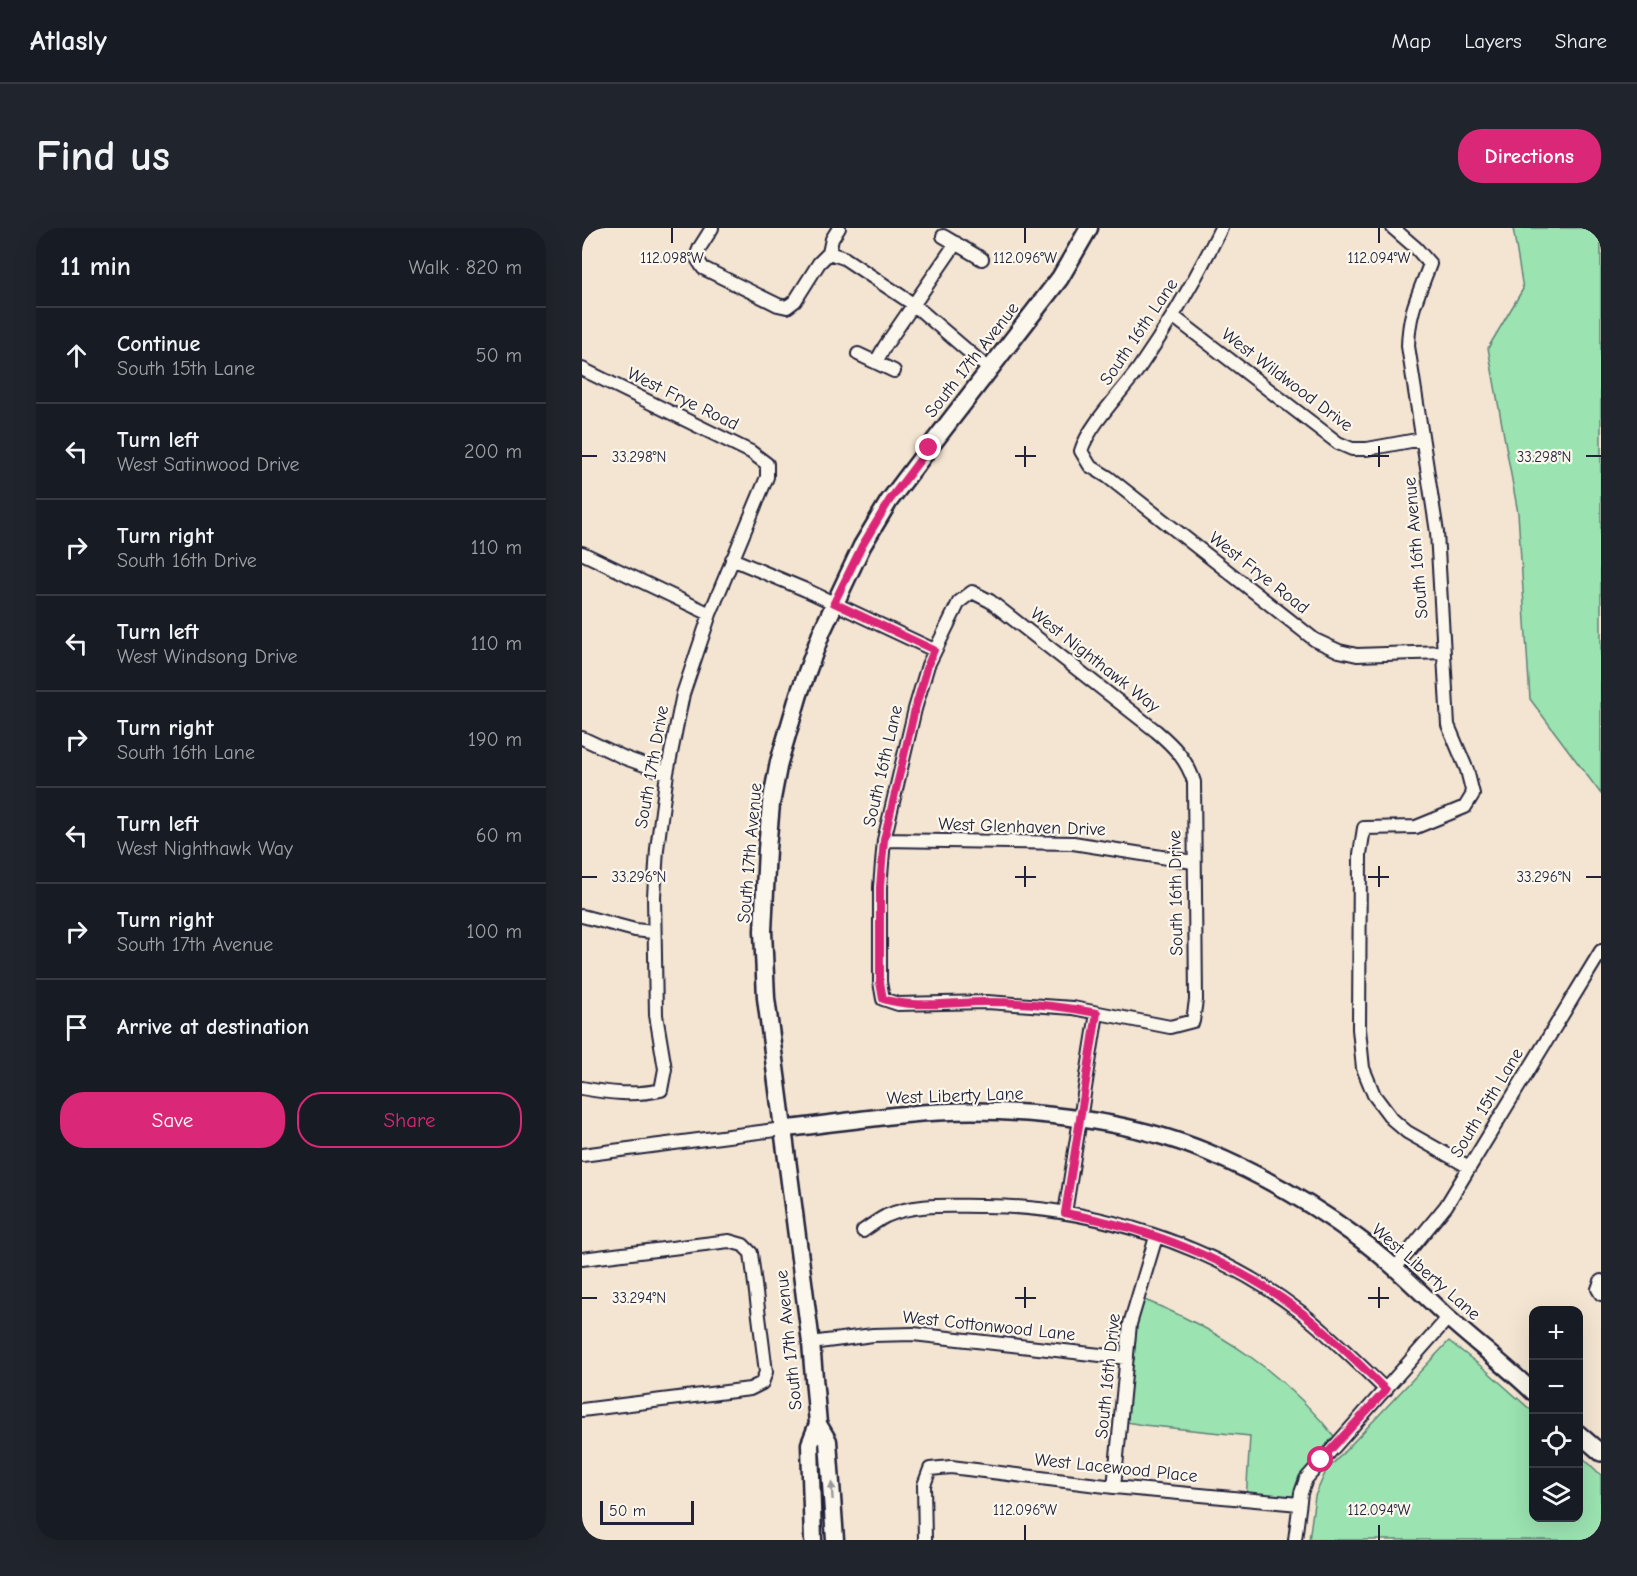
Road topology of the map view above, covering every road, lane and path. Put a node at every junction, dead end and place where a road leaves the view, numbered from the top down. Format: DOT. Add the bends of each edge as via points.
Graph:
graph roads {
  1 [pos="712,228"];
  2 [pos="839,228"];
  3 [pos="1089,228"];
  4 [pos="1221,228"];
  5 [pos="1393,228"];
  6 [pos="944,236"];
  7 [pos="956,243"];
  8 [pos="829,253"];
  9 [pos="982,259"];
  10 [pos="913,304"];
  11 [pos="1174,316"];
  12 [pos="858,354"];
  13 [pos="876,362"];
  14 [pos="582,369"];
  15 [pos="990,369"];
  16 [pos="894,370"];
  17 [pos="1422,439"];
  18 [pos="1081,451"];
  19 [pos="766,464"];
  20 [pos="582,553"];
  21 [pos="732,559"];
  22 [pos="972,592"];
  23 [pos="834,603"];
  24 [pos="710,614"];
  25 [pos="934,650"];
  26 [pos="1443,652"];
  27 [pos="582,738"];
  28 [pos="1188,765"];
  29 [pos="667,773"];
  30 [pos="884,840"];
  31 [pos="1193,862"];
  32 [pos="582,916"];
  33 [pos="653,932"];
  34 [pos="1601,951"];
  35 [pos="1097,1013"];
  36 [pos="582,1088"];
  37 [pos="1081,1118"];
  38 [pos="783,1129"];
  39 [pos="582,1155"];
  40 [pos="1469,1167"];
  41 [pos="1065,1213"];
  42 [pos="863,1231"];
  43 [pos="1156,1237"];
  44 [pos="582,1259"];
  45 [pos="1396,1267"];
  46 [pos="1448,1318"];
  47 [pos="811,1343"];
  48 [pos="1127,1358"];
  49 [pos="1529,1389"];
  50 [pos="1386,1390"];
  51 [pos="582,1410"];
  52 [pos="818,1424"];
  53 [pos="1583,1437"];
  54 [pos="1601,1453"];
  55 [pos="1114,1487"];
  56 [pos="1299,1504"];
  57 [pos="813,1540"];
  58 [pos="835,1540"];
  59 [pos="925,1540"];
  60 [pos="1295,1540"];
  1 -- 8 [label="street" via="696,257 703,268 787,308"];
  2 -- 8 [label="street" via="831,239"];
  3 -- 15 [label="main road, South 17th Avenue" via="1060,278"];
  4 -- 11 [label="street, South 16th Lane"];
  5 -- 17 [label="street, South 16th Avenue" via="1430,264 1408,325"];
  6 -- 7 [label="street"];
  7 -- 9 [label="street"];
  7 -- 10 [label="street"];
  8 -- 10 [label="street" via="844,258"];
  10 -- 13 [label="street"];
  10 -- 15 [label="street"];
  11 -- 17 [label="street, West Wildwood Drive" via="1338,443 1352,449 1367,449"];
  11 -- 18 [label="street, South 16th Lane" via="1085,438"];
  12 -- 13 [label="street"];
  13 -- 16 [label="street"];
  14 -- 19 [label="street, West Frye Road" via="751,452"];
  15 -- 23 [label="main road, South 17th Avenue" via="889,501"];
  17 -- 26 [label="street, South 16th Avenue" via="1437,532"];
  18 -- 26 [label="street, West Frye Road" via="1090,466 1316,640 1357,655"];
  19 -- 21 [label="street, South 17th Drive" via="766,477"];
  20 -- 24 [label="street"];
  21 -- 23 [label="street"];
  21 -- 24 [label="street, South 17th Drive"];
  22 -- 25 [label="street, South 16th Lane" via="958,602"];
  22 -- 28 [label="street, West Nighthawk Way" via="990,601 1156,731"];
  23 -- 25 [label="street"];
  23 -- 38 [label="main road, South 17th Avenue" via="799,694 779,762 766,849 766,998"];
  24 -- 29 [label="street, South 17th Drive" via="683,694"];
  25 -- 30 [label="street, South 16th Lane" via="915,709"];
  26 -- 40 [label="street, South 16th Avenue" via="1448,724 1473,794 1464,807 1416,827 1364,828 1360,854 1359,1029 1363,1068 1374,1095 1392,1119 1407,1132"];
  27 -- 29 [label="street"];
  28 -- 31 [label="street, South 16th Drive" via="1194,782"];
  29 -- 33 [label="street, South 17th Drive" via="657,849"];
  30 -- 31 [label="street, West Glenhaven Drive" via="1073,843"];
  30 -- 35 [label="street, South 16th Lane" via="880,887 883,999 898,1004 1030,1004"];
  31 -- 35 [label="street, South 16th Drive" via="1193,1022 1170,1027"];
  32 -- 33 [label="street"];
  33 -- 36 [label="street, South 17th Drive" via="656,1015 665,1069 661,1090 613,1094"];
  34 -- 40 [label="street, South 15th Lane"];
  35 -- 37 [label="street"];
  37 -- 38 [label="street, West Liberty Lane" via="1027,1112 944,1112"];
  37 -- 41 [label="street"];
  37 -- 45 [label="street, West Liberty Lane" via="1206,1151 1300,1197"];
  38 -- 39 [label="street, West Liberty Lane"];
  38 -- 47 [label="main road, South 17th Avenue"];
  40 -- 45 [label="street, South 15th Lane" via="1446,1206"];
  41 -- 42 [label="street" via="1007,1206 905,1209"];
  41 -- 43 [label="street"];
  43 -- 48 [label="street, South 16th Drive" via="1130,1324"];
  43 -- 50 [label="street" via="1230,1268 1275,1295 1325,1333"];
  44 -- 51 [label="street" via="729,1241 743,1245 751,1253 766,1372 762,1383 750,1389"];
  45 -- 46 [label="street, West Liberty Lane"];
  46 -- 49 [label="street, West Liberty Lane"];
  46 -- 50 [label="street"];
  47 -- 48 [label="street, West Cottonwood Lane" via="913,1334"];
  47 -- 52 [label="main road, South 17th Avenue"];
  48 -- 55 [label="street, South 16th Drive"];
  50 -- 56 [label="street" via="1306,1479"];
  52 -- 57 [label="main road, South 17th Avenue" via="810,1444"];
  58 -- 52 [label="main road, South 17th Avenue, one-way" via="828,1441"];
  53 -- 54 [label="street"];
  55 -- 56 [label="street, West Lacewood Place"];
  55 -- 59 [label="street, West Lacewood Place" via="951,1467 930,1469 924,1485"];
  56 -- 60 [label="street"];
}
